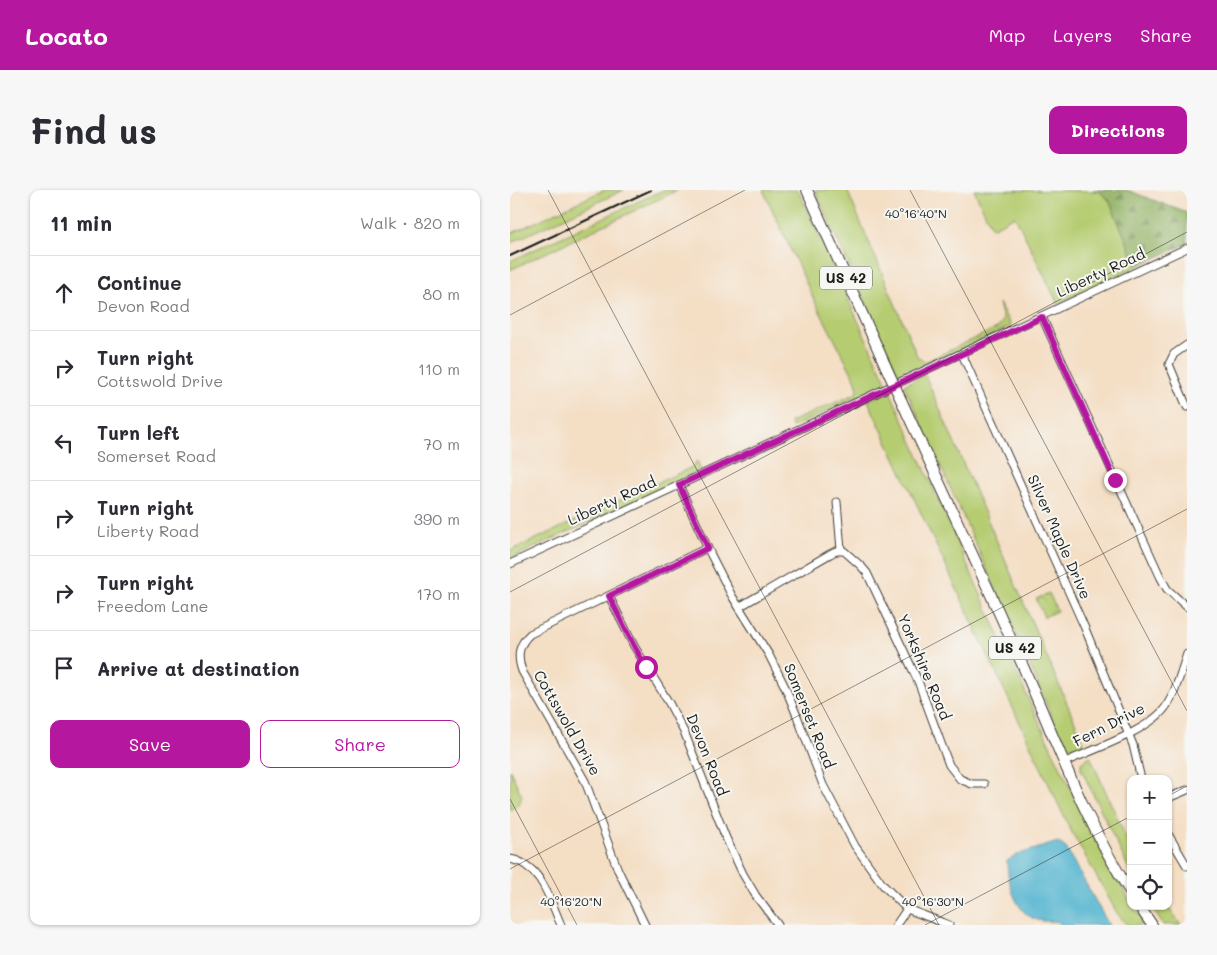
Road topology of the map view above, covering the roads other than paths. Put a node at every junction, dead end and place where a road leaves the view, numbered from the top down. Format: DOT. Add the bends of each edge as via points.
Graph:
graph roads {
  1 [pos="807,190"];
  2 [pos="1187,248"];
  3 [pos="1042,317"];
  4 [pos="1187,345"];
  5 [pos="962,354"];
  6 [pos="1187,407"];
  7 [pos="679,485"];
  8 [pos="837,502"];
  9 [pos="708,548"];
  10 [pos="842,550"];
  11 [pos="510,564"];
  12 [pos="609,596"];
  13 [pos="1187,607"];
  14 [pos="739,608"];
  15 [pos="1187,654"];
  16 [pos="1128,734"];
  17 [pos="1064,762"];
  18 [pos="1140,775"];
  19 [pos="984,784"];
  20 [pos="1187,790"];
  21 [pos="1172,796"];
  22 [pos="1172,841"];
  23 [pos="510,858"];
  24 [pos="1187,866"];
  25 [pos="1127,886"];
  26 [pos="907,909"];
  27 [pos="1142,910"];
  28 [pos="561,925"];
  29 [pos="645,925"];
  30 [pos="778,925"];
  31 [pos="896,925"];
  32 [pos="949,925"];
  33 [pos="1152,925"];
  1 -- 17 [label="highway, US 42, bridge"];
  2 -- 3 [label="street, Liberty Road"];
  3 -- 5 [label="street, Liberty Road"];
  3 -- 13 [label="street" via="1160,576 1168,589"];
  4 -- 6 [label="street" via="1177,351 1169,364"];
  5 -- 7 [label="street, Liberty Road"];
  5 -- 16 [label="street, Silver Maple Drive" via="1084,626"];
  7 -- 9 [label="street, Somerset Road"];
  7 -- 11 [label="street, Liberty Road"];
  8 -- 10 [label="street"];
  9 -- 12 [label="street, Cottswold Drive"];
  9 -- 14 [label="street, Somerset Road"];
  10 -- 14 [label="street"];
  10 -- 19 [label="street, Yorkshire Road" via="866,573 918,681 949,765 960,779"];
  12 -- 29 [label="street, Cottswold Drive" via="530,634 520,646 518,661 585,782 618,870"];
  12 -- 30 [label="street, Devon Road" via="685,734 743,874"];
  14 -- 26 [label="street, Somerset Road" via="785,687 823,786 844,827 883,884"];
  15 -- 16 [label="street, Fern Drive" via="1167,705 1146,725"];
  16 -- 17 [label="street, Fern Drive"];
  16 -- 18 [label="street, Silver Maple Drive"];
  17 -- 25 [label="highway, US 42"];
  20 -- 21 [label="street"];
  22 -- 24 [label="street"];
  23 -- 28 [label="street" via="522,862 536,873"];
  26 -- 31 [label="street"];
  26 -- 32 [label="street, Somerset Road"];
  27 -- 33 [label="highway"];
}
